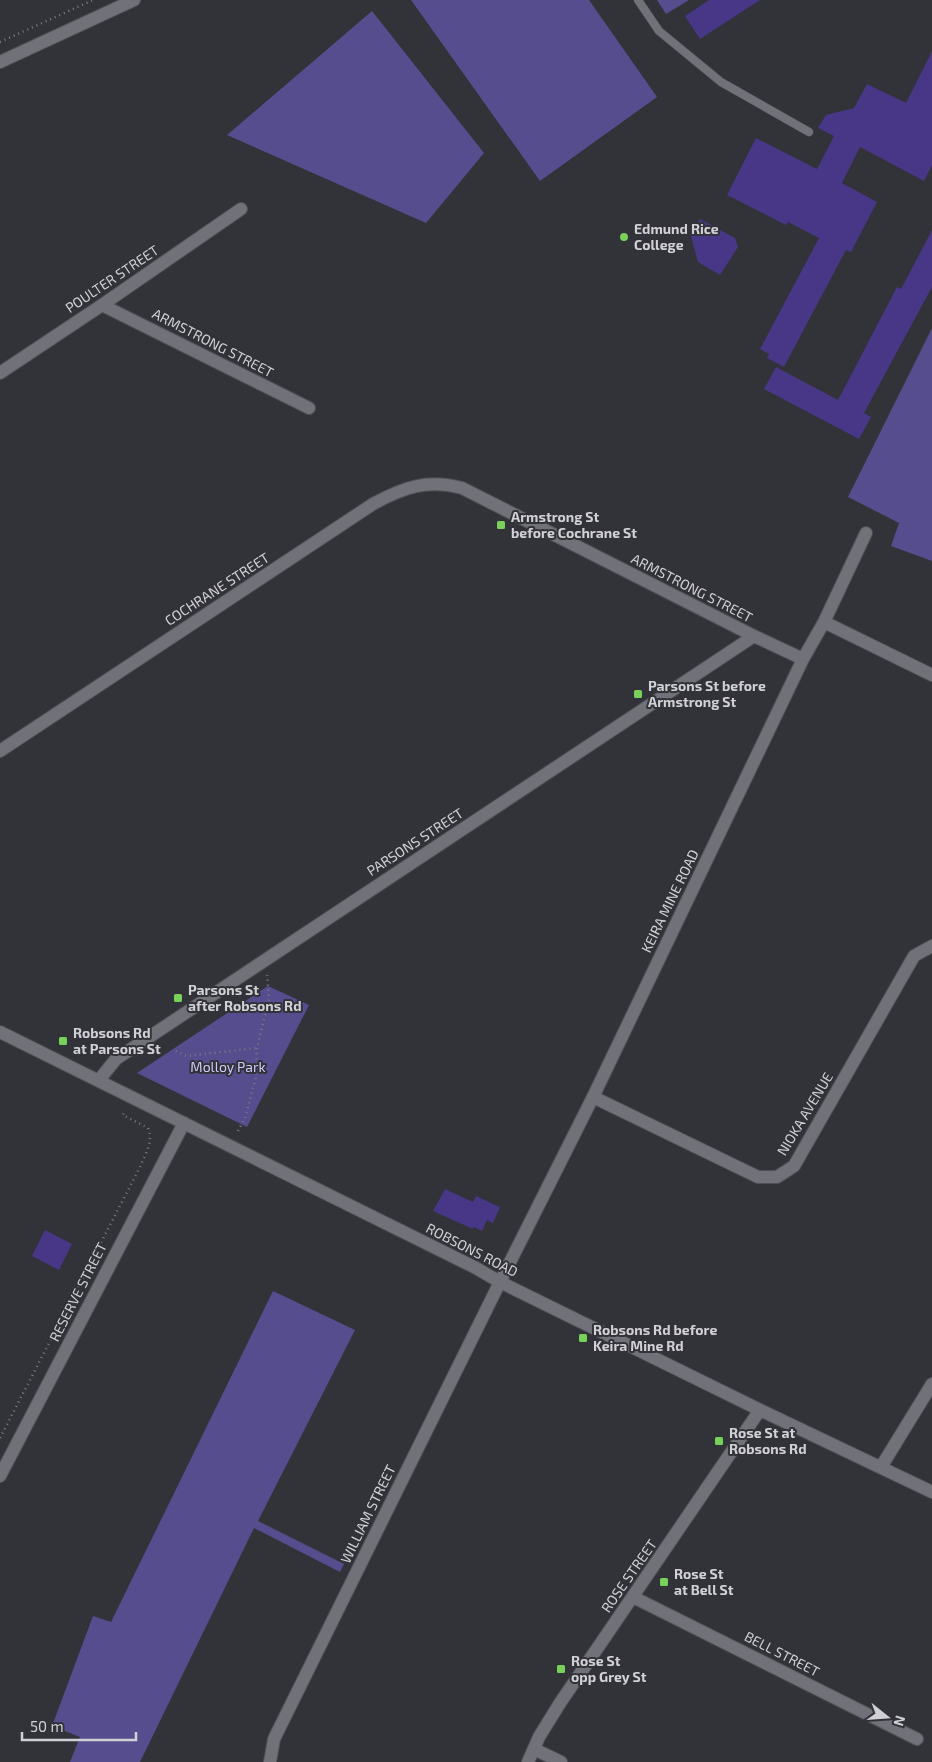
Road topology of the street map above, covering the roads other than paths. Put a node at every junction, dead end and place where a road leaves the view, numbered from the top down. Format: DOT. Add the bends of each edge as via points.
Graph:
graph roads {
  1 [pos="134,0"];
  2 [pos="638,0"];
  3 [pos="0,62"];
  4 [pos="808,132"];
  5 [pos="241,209"];
  6 [pos="102,305"];
  7 [pos="0,372"];
  8 [pos="310,408"];
  9 [pos="462,488"];
  10 [pos="866,533"];
  11 [pos="824,622"];
  12 [pos="754,636"];
  13 [pos="803,659"];
  14 [pos="932,675"];
  15 [pos="0,751"];
  16 [pos="932,946"];
  17 [pos="0,1032"];
  18 [pos="99,1080"];
  19 [pos="593,1097"];
  20 [pos="184,1123"];
  21 [pos="500,1282"];
  22 [pos="932,1384"];
  23 [pos="760,1410"];
  24 [pos="881,1467"];
  25 [pos="0,1476"];
  26 [pos="932,1492"];
  27 [pos="633,1597"];
  28 [pos="917,1739"];
  29 [pos="534,1749"];
  30 [pos="270,1762"];
  31 [pos="528,1762"];
  32 [pos="561,1762"];
  1 -- 3 [label="street"];
  2 -- 4 [label="lane" via="660,31 722,82"];
  5 -- 6 [label="street, POULTER STREET"];
  6 -- 7 [label="street, POULTER STREET"];
  6 -- 8 [label="street, ARMSTRONG STREET"];
  9 -- 12 [label="street, ARMSTRONG STREET"];
  9 -- 15 [label="street, COCHRANE STREET" via="422,484 373,504"];
  10 -- 11 [label="street, KEIRA MINE ROAD"];
  11 -- 13 [label="street, KEIRA MINE ROAD"];
  11 -- 14 [label="street"];
  12 -- 13 [label="street, ARMSTRONG STREET"];
  12 -- 18 [label="street, PARSONS STREET" via="116,1059"];
  13 -- 19 [label="street, KEIRA MINE ROAD"];
  16 -- 19 [label="street, NIOKA AVENUE" via="914,956 794,1166 777,1177 758,1177"];
  17 -- 18 [label="street, ROBSONS ROAD"];
  18 -- 20 [label="street, ROBSONS ROAD"];
  19 -- 21 [label="street, KEIRA MINE ROAD"];
  20 -- 21 [label="street, ROBSONS ROAD"];
  20 -- 25 [label="street, RESERVE STREET"];
  21 -- 23 [label="street, ROBSONS ROAD"];
  21 -- 30 [label="street, WILLIAM STREET" via="274,1739"];
  22 -- 24 [label="street"];
  23 -- 24 [label="street, ROBSONS ROAD"];
  23 -- 27 [label="street, ROSE STREET"];
  24 -- 26 [label="street, ROBSONS ROAD"];
  27 -- 28 [label="street, BELL STREET"];
  27 -- 29 [label="street, ROSE STREET" via="560,1703"];
  29 -- 31 [label="street, ROSE STREET"];
  29 -- 32 [label="street"];
}
